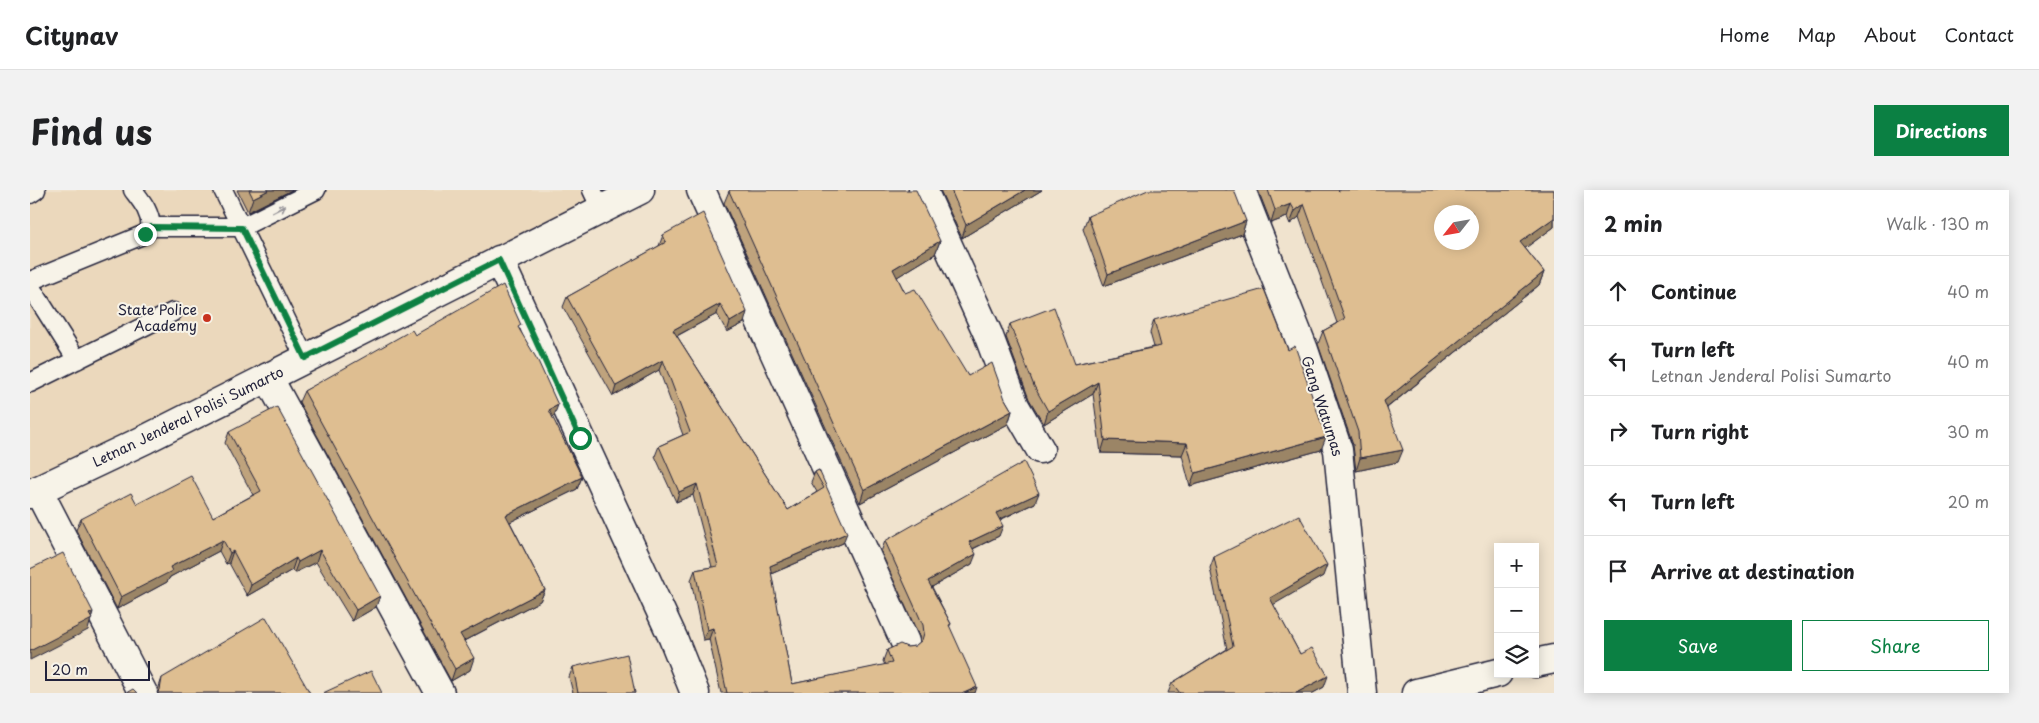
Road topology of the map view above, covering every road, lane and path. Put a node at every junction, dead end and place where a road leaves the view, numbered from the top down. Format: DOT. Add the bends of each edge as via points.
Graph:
graph roads {
  1 [pos="36,190"];
  2 [pos="133,190"];
  3 [pos="223,190"];
  4 [pos="316,190"];
  5 [pos="640,190"];
  6 [pos="701,190"];
  7 [pos="923,190"];
  8 [pos="1241,190"];
  9 [pos="30,194"];
  10 [pos="596,199"];
  11 [pos="151,227"];
  12 [pos="242,228"];
  13 [pos="499,260"];
  14 [pos="30,282"];
  15 [pos="30,286"];
  16 [pos="173,312"];
  17 [pos="305,358"];
  18 [pos="77,360"];
  19 [pos="268,377"];
  20 [pos="30,383"];
  21 [pos="1040,450"];
  22 [pos="34,492"];
  23 [pos="905,642"];
  24 [pos="1554,659"];
  25 [pos="1539,662"];
  26 [pos="1494,674"];
  27 [pos="143,693"];
  28 [pos="440,693"];
  29 [pos="695,693"];
  30 [pos="1362,693"];
  31 [pos="1416,693"];
  1 -- 9 [label="lane"];
  2 -- 11 [label="lane" via="148,210"];
  3 -- 12 [label="lane"];
  12 -- 4 [label="lane, one-way"];
  5 -- 10 [label="street, Letnan Jenderal Polisi Sumarto"];
  6 -- 23 [label="street"];
  7 -- 21 [label="street" via="988,334 1015,406"];
  8 -- 30 [label="street, Gang Watumas" via="1304,350 1338,450"];
  10 -- 13 [label="street, Letnan Jenderal Polisi Sumarto"];
  11 -- 12 [label="lane"];
  11 -- 14 [label="lane" via="145,234"];
  12 -- 17 [label="lane"];
  13 -- 17 [label="street, Letnan Jenderal Polisi Sumarto"];
  13 -- 29 [label="street" via="673,638"];
  15 -- 18 [label="lane"];
  16 -- 18 [label="lane"];
  17 -- 19 [label="street, Letnan Jenderal Polisi Sumarto"];
  18 -- 20 [label="lane"];
  19 -- 22 [label="street, Letnan Jenderal Polisi Sumarto"];
  19 -- 28 [label="street"];
  22 -- 27 [label="street"];
  24 -- 25 [label="street"];
  26 -- 31 [label="street"];
}
